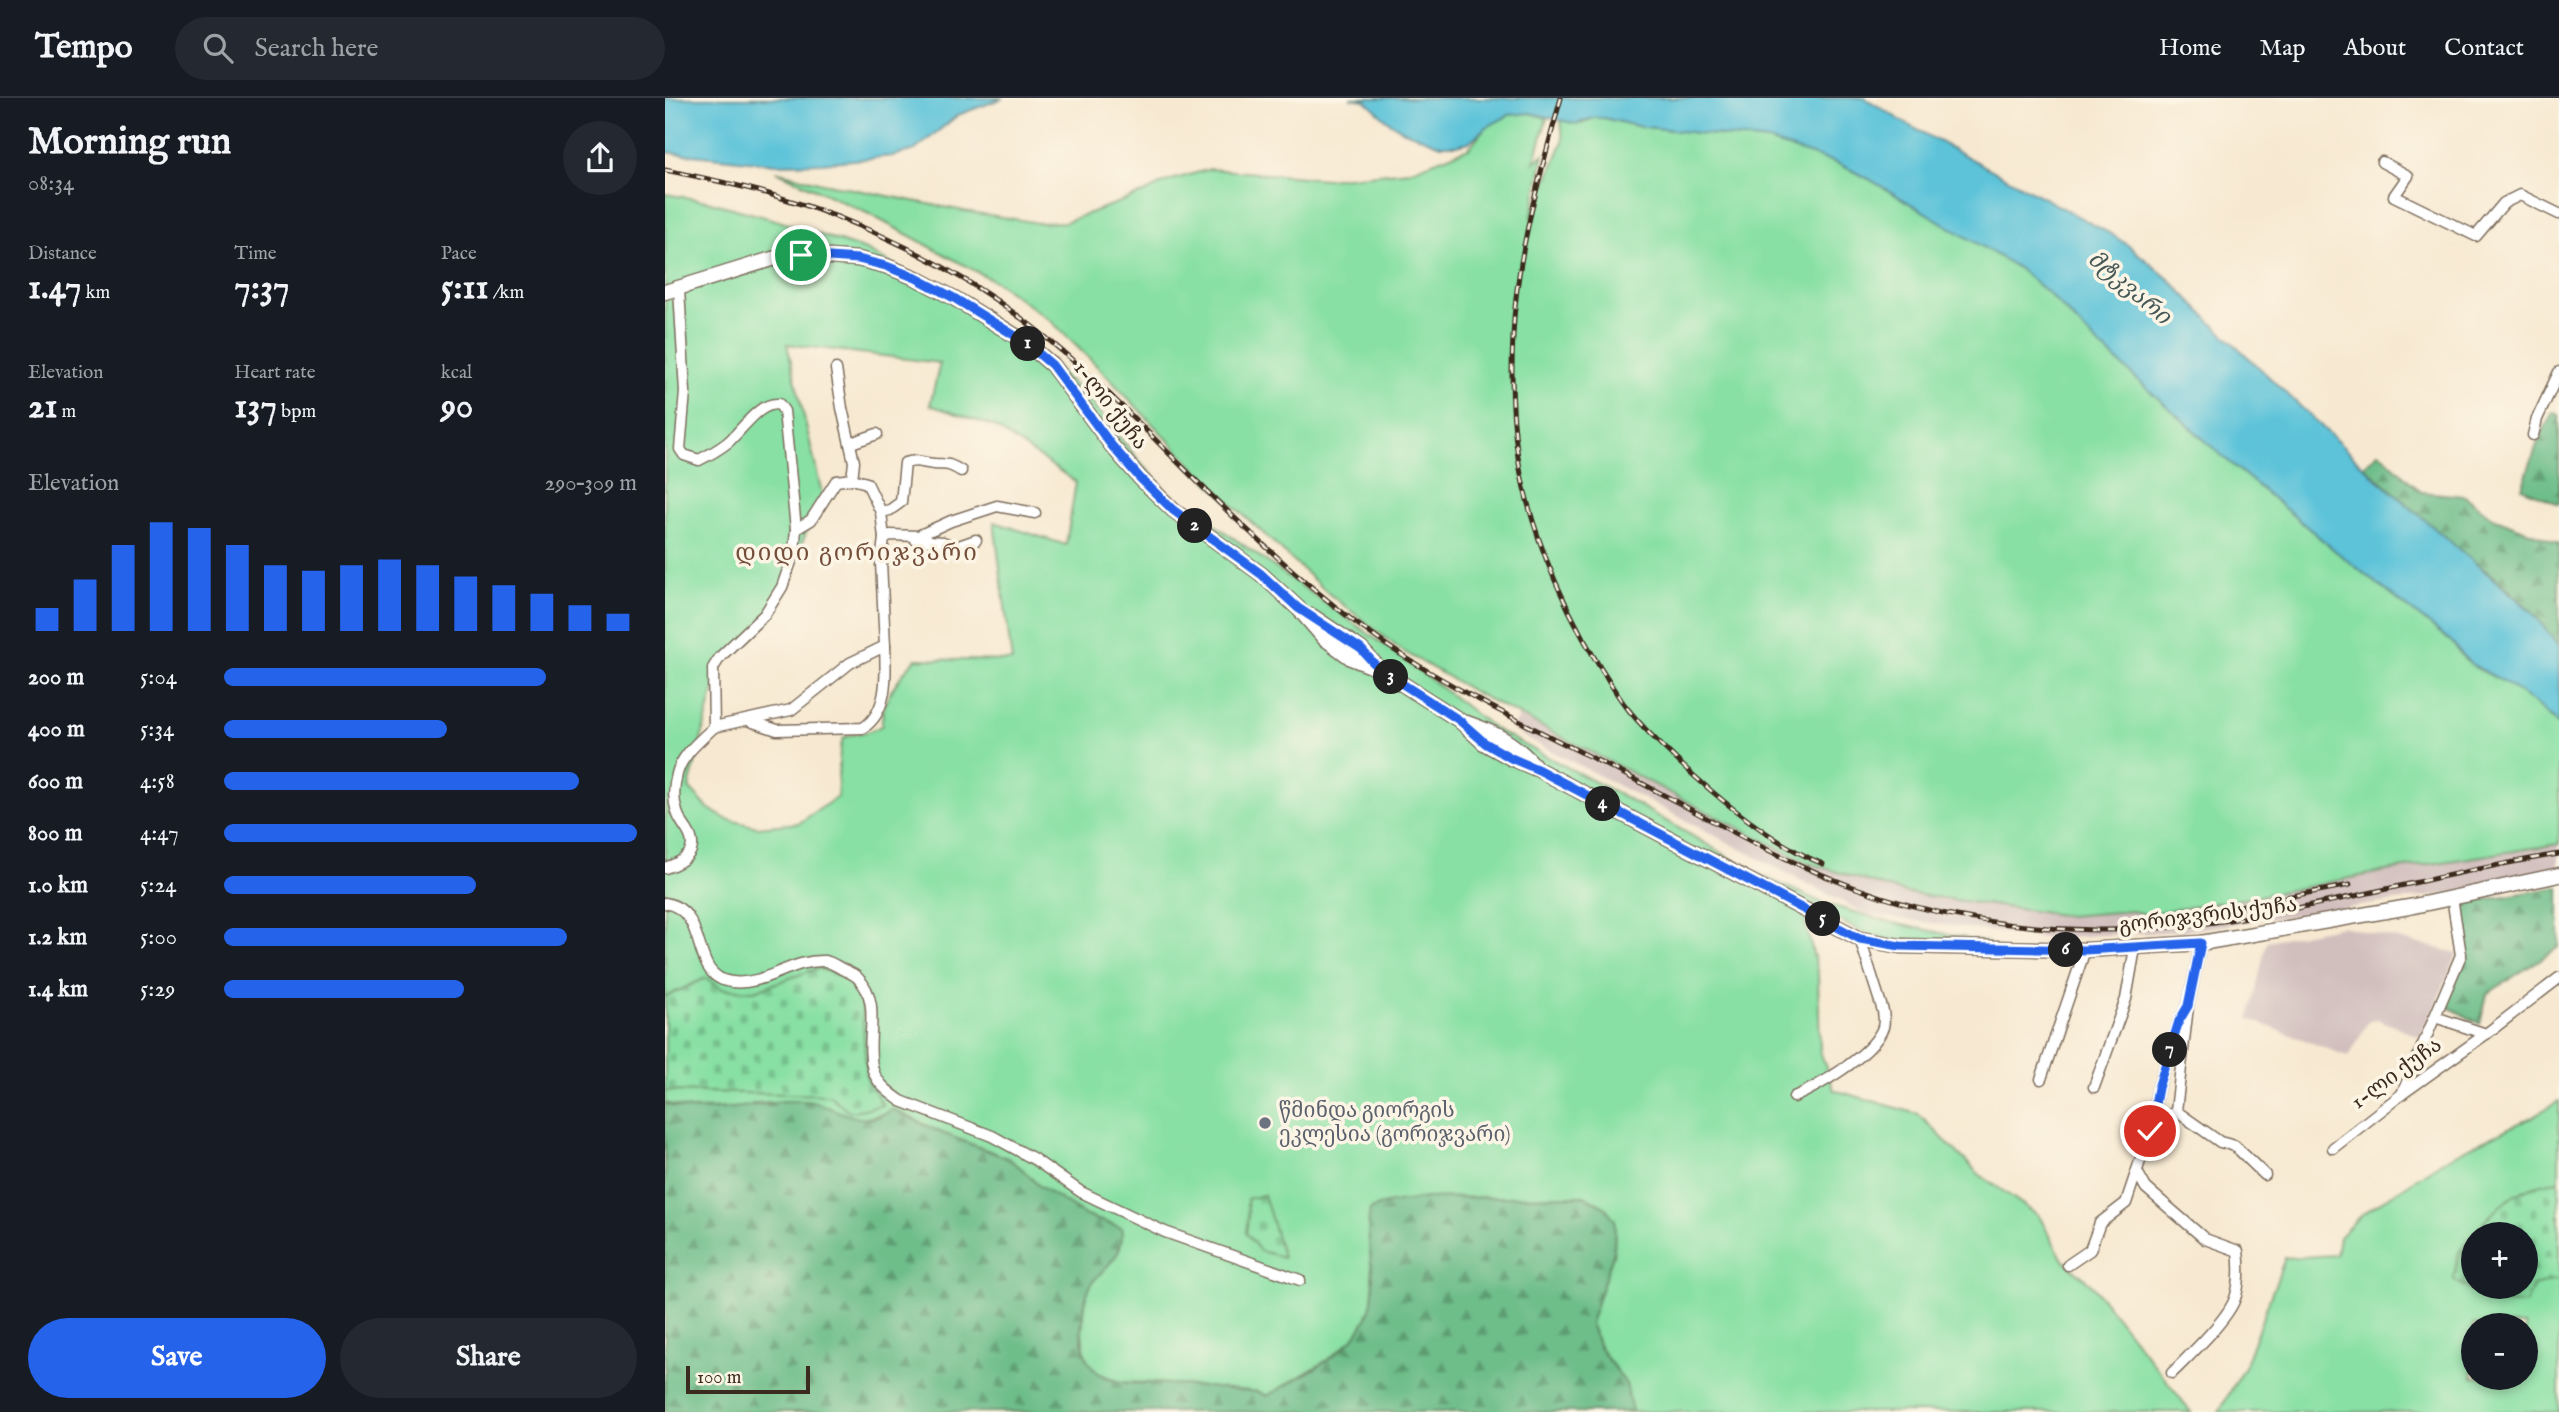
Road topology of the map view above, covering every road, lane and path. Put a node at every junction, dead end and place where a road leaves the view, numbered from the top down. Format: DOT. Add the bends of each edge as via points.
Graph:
graph roads {
  1 [pos="2382,162"];
  2 [pos="2559,214"];
  3 [pos="672,290"];
  4 [pos="837,369"];
  5 [pos="2559,372"];
  6 [pos="877,434"];
  7 [pos="2533,435"];
  8 [pos="851,443"];
  9 [pos="961,471"];
  10 [pos="852,479"];
  11 [pos="881,512"];
  12 [pos="1035,513"];
  13 [pos="796,529"];
  14 [pos="887,536"];
  15 [pos="976,540"];
  16 [pos="885,646"];
  17 [pos="750,721"];
  18 [pos="714,727"];
  19 [pos="1672,840"];
  20 [pos="665,868"];
  21 [pos="2559,875"];
  22 [pos="2452,898"];
  23 [pos="665,903"];
  24 [pos="1860,939"];
  25 [pos="2201,943"];
  26 [pos="2135,948"];
  27 [pos="2085,950"];
  28 [pos="2559,978"];
  29 [pos="2188,1006"];
  30 [pos="2435,1017"];
  31 [pos="2486,1034"];
  32 [pos="2041,1079"];
  33 [pos="2094,1087"];
  34 [pos="2402,1094"];
  35 [pos="1794,1097"];
  36 [pos="2176,1111"];
  37 [pos="2150,1131"];
  38 [pos="2333,1148"];
  39 [pos="2137,1172"];
  40 [pos="2265,1175"];
  41 [pos="2068,1265"];
  42 [pos="1300,1280"];
  43 [pos="2172,1373"];
  1 -- 2 [label="street" via="2408,176 2394,196 2476,236 2504,203 2520,195"];
  3 -- 13 [label="street" via="684,392 680,439 684,456 699,460 713,453 763,408 779,404 785,411"];
  3 -- 19 [label="main road, 1-ლი ქუჩა" via="772,259 801,255 858,259 916,278 1025,342 1052,365 1112,446 1173,510 1261,574 1298,608 1361,649 1379,669 1459,720 1485,743"];
  4 -- 8 [label="street"];
  5 -- 7 [label="street"];
  6 -- 8 [label="street"];
  8 -- 10 [label="street"];
  9 -- 11 [label="street" via="948,463 905,463 901,502"];
  10 -- 11 [label="street" via="867,483"];
  10 -- 13 [label="street" via="836,481 811,520"];
  11 -- 14 [label="street"];
  12 -- 14 [label="street" via="997,506 918,536"];
  13 -- 18 [label="street" via="794,554 782,587 765,614 713,668"];
  14 -- 15 [label="street" via="956,547"];
  14 -- 16 [label="street" via="881,562"];
  16 -- 17 [label="street" via="850,663 790,710"];
  16 -- 17 [label="street" via="883,697 874,721 863,728 776,730"];
  17 -- 18 [label="street"];
  18 -- 20 [label="street" via="688,752 677,774 676,810 692,842 691,852 682,863"];
  19 -- 24 [label="main road, გორიჯვრის ქუჩა"];
  21 -- 22 [label="main road, გორიჯვრის ქუჩა"];
  22 -- 25 [label="main road, გორიჯვრის ქუჩა"];
  22 -- 30 [label="street" via="2461,955"];
  23 -- 42 [label="street" via="685,912 708,969 718,979 748,982 827,961 856,975 870,998 873,1070 888,1092 901,1101 992,1136 1081,1192 1153,1226"];
  24 -- 27 [label="main road, გორიჯვრის ქუჩა" via="1900,946"];
  24 -- 35 [label="street" via="1883,1011 1881,1033 1843,1069"];
  25 -- 26 [label="main road, გორიჯვრის ქუჩა"];
  25 -- 29 [label="street"];
  26 -- 27 [label="main road, გორიჯვრის ქუჩა"];
  26 -- 33 [label="street" via="2126,999"];
  27 -- 32 [label="street"];
  28 -- 31 [label="street, 1-ლი ქუჩა"];
  29 -- 36 [label="street"];
  29 -- 37 [label="street" via="2158,1088"];
  30 -- 31 [label="street, 1-ლი ქუჩა"];
  30 -- 34 [label="street"];
  31 -- 34 [label="street, 1-ლი ქუჩა"];
  34 -- 38 [label="street, 1-ლი ქუჩა"];
  36 -- 37 [label="street"];
  36 -- 40 [label="street" via="2220,1142 2235,1146"];
  37 -- 39 [label="street"];
  39 -- 41 [label="street" via="2126,1203 2100,1223 2090,1250"];
  39 -- 43 [label="street" via="2146,1188 2205,1239 2238,1251 2234,1301"];
}
